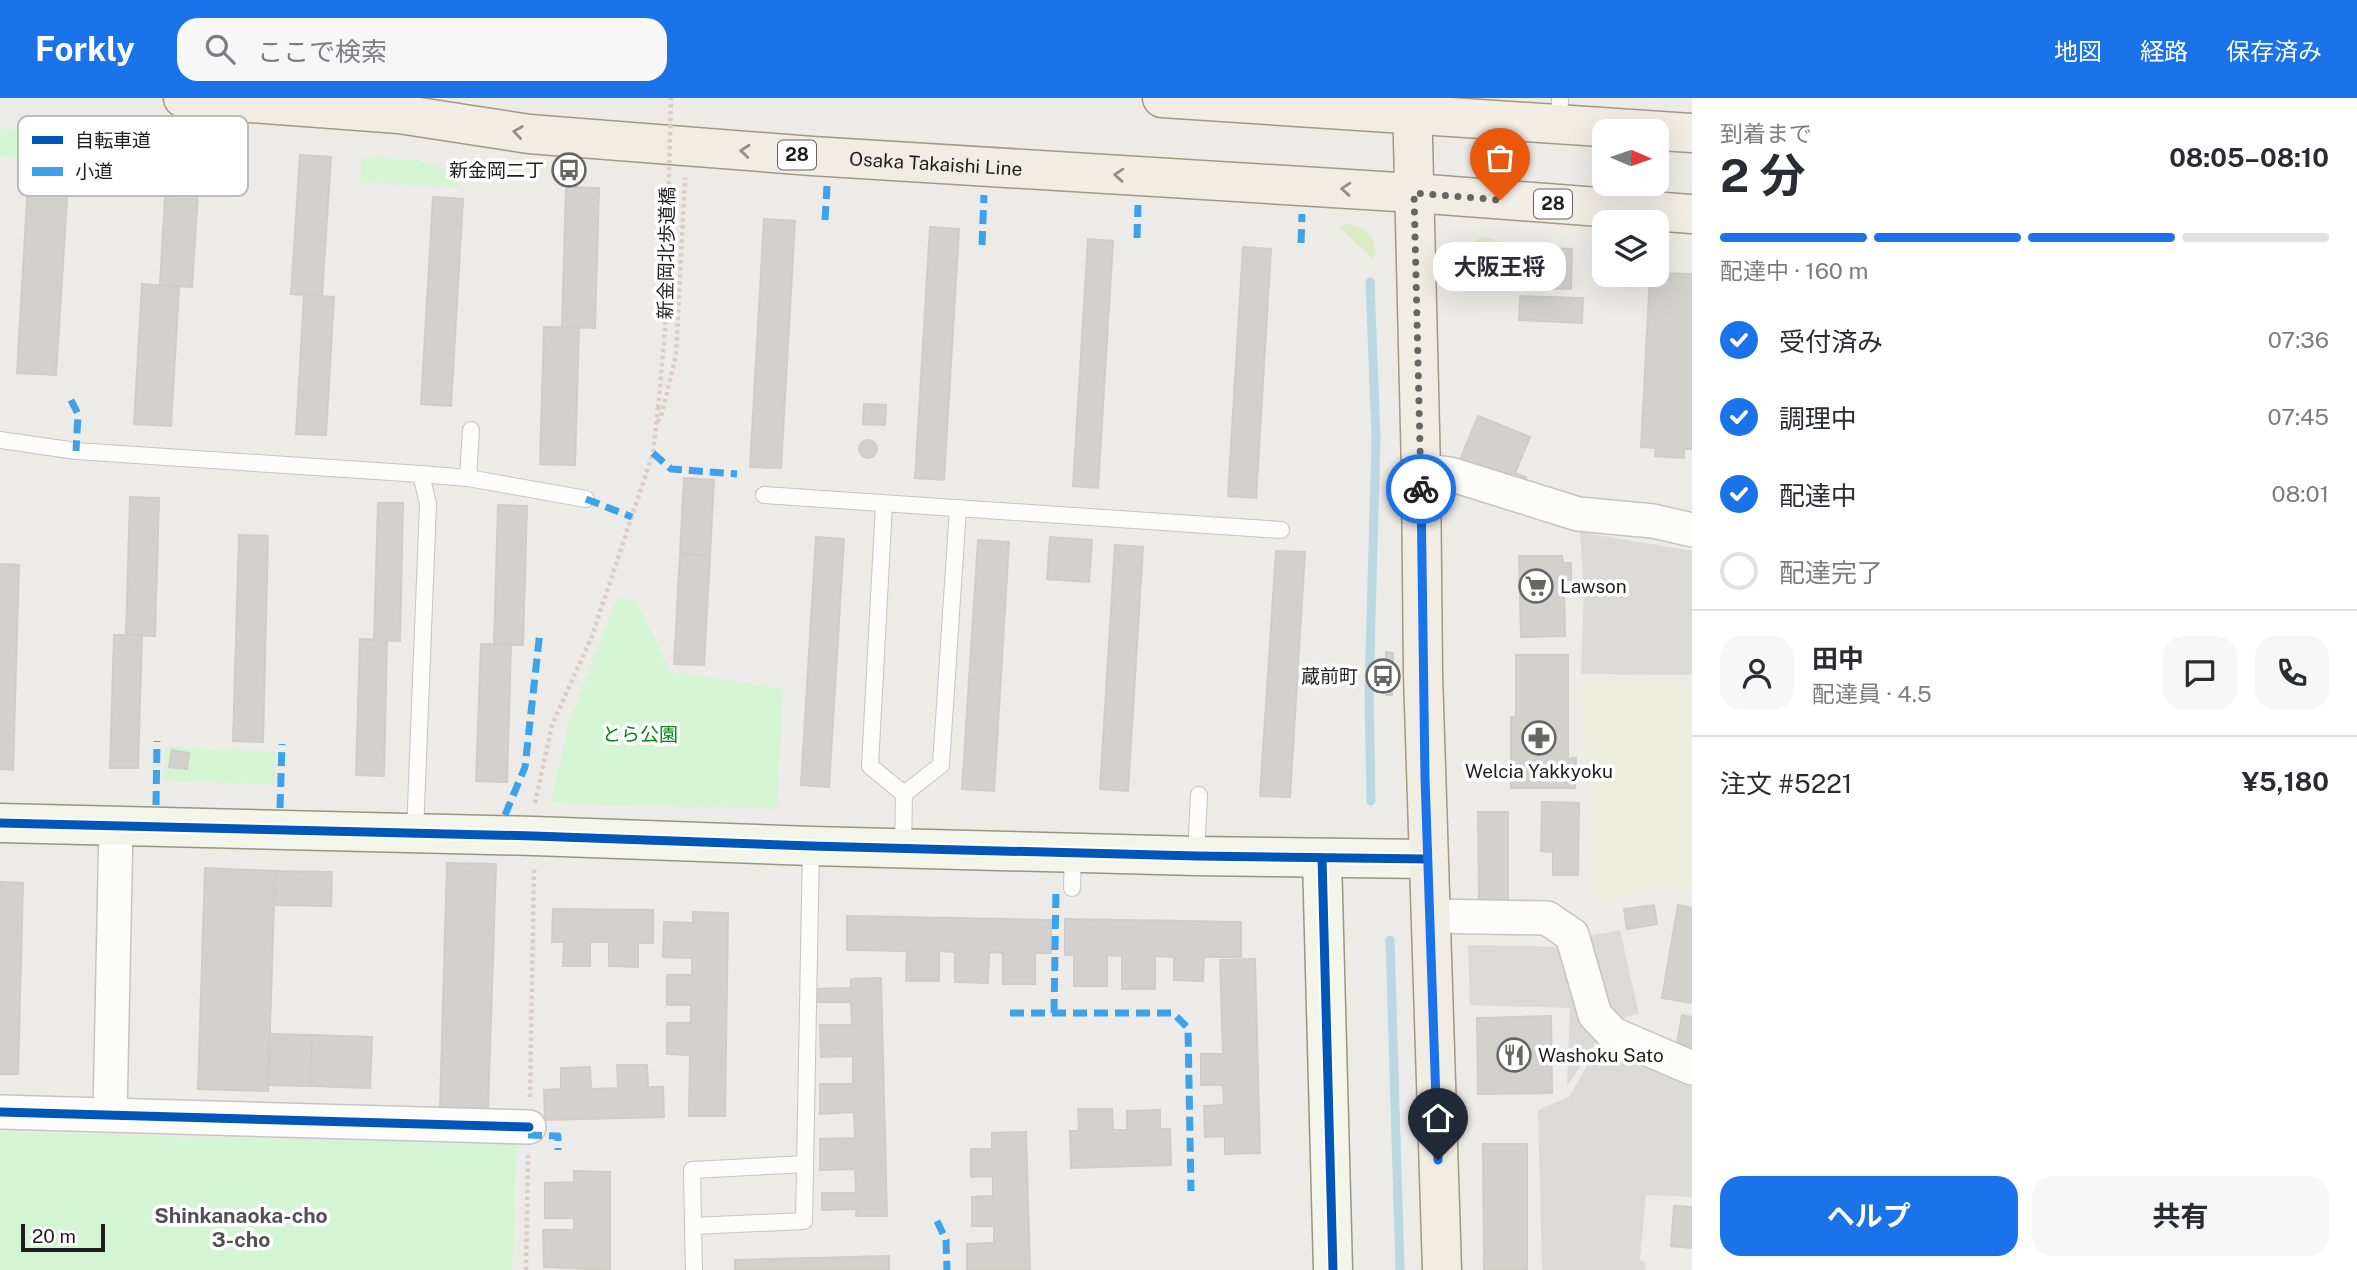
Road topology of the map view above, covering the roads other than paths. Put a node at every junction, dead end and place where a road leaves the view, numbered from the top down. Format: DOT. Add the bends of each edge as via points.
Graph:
graph roads {
  1 [pos="183,98"];
  2 [pos="1162,98"];
  3 [pos="1413,106"];
  4 [pos="1559,111"];
  5 [pos="1692,133"];
  6 [pos="1414,193"];
  7 [pos="1692,214"];
  8 [pos="471,430"];
  9 [pos="0,440"];
  10 [pos="1421,470"];
  11 [pos="421,474"];
  12 [pos="468,478"];
  13 [pos="764,495"];
  14 [pos="586,499"];
  15 [pos="884,504"];
  16 [pos="958,508"];
  17 [pos="1282,530"];
  18 [pos="1692,530"];
  19 [pos="904,794"];
  20 [pos="1199,795"];
  21 [pos="0,823"];
  22 [pos="116,826"];
  23 [pos="415,833"];
  24 [pos="811,846"];
  25 [pos="902,849"];
  26 [pos="1196,856"];
  27 [pos="1322,858"];
  28 [pos="1427,859"];
  29 [pos="1429,916"];
  30 [pos="1692,1068"];
  31 [pos="0,1112"];
  32 [pos="110,1115"];
  33 [pos="529,1127"];
  34 [pos="805,1164"];
  35 [pos="693,1226"];
  36 [pos="694,1270"];
  37 [pos="1333,1270"];
  38 [pos="1442,1270"];
  6 -- 1 [label="main road, Osaka Takaishi Line / 28, one-way" via="798,155 529,134 399,114"];
  2 -- 3 [label="main road"];
  3 -- 4 [label="main road"];
  3 -- 6 [label="main road"];
  4 -- 5 [label="main road"];
  6 -- 7 [label="main road, Osaka Takaishi Line / 28"];
  6 -- 10 [label="main road"];
  8 -- 12 [label="lane"];
  9 -- 11 [label="lane" via="76,451"];
  10 -- 18 [label="street" via="1450,474 1578,514"];
  10 -- 28 [label="main road"];
  11 -- 12 [label="lane"];
  11 -- 23 [label="lane" via="428,504"];
  12 -- 14 [label="lane"];
  13 -- 15 [label="lane"];
  15 -- 16 [label="lane"];
  15 -- 19 [label="lane" via="870,766"];
  16 -- 17 [label="lane"];
  16 -- 19 [label="lane" via="941,765"];
  19 -- 25 [label="lane"];
  20 -- 26 [label="lane"];
  21 -- 22 [label="street"];
  22 -- 23 [label="street"];
  22 -- 32 [label="street"];
  23 -- 24 [label="street"];
  24 -- 25 [label="street"];
  24 -- 34 [label="lane"];
  25 -- 26 [label="street" via="1072,870"];
  26 -- 27 [label="street"];
  27 -- 28 [label="street"];
  27 -- 37 [label="street"];
  28 -- 29 [label="main road"];
  29 -- 30 [label="street" via="1547,918 1572,935 1595,1015 1604,1025 1613,1034"];
  29 -- 38 [label="main road"];
  31 -- 32 [label="street"];
  32 -- 33 [label="street"];
  34 -- 35 [label="lane" via="804,1222"];
  34 -- 35 [label="lane" via="692,1170"];
  35 -- 36 [label="lane"];
}
